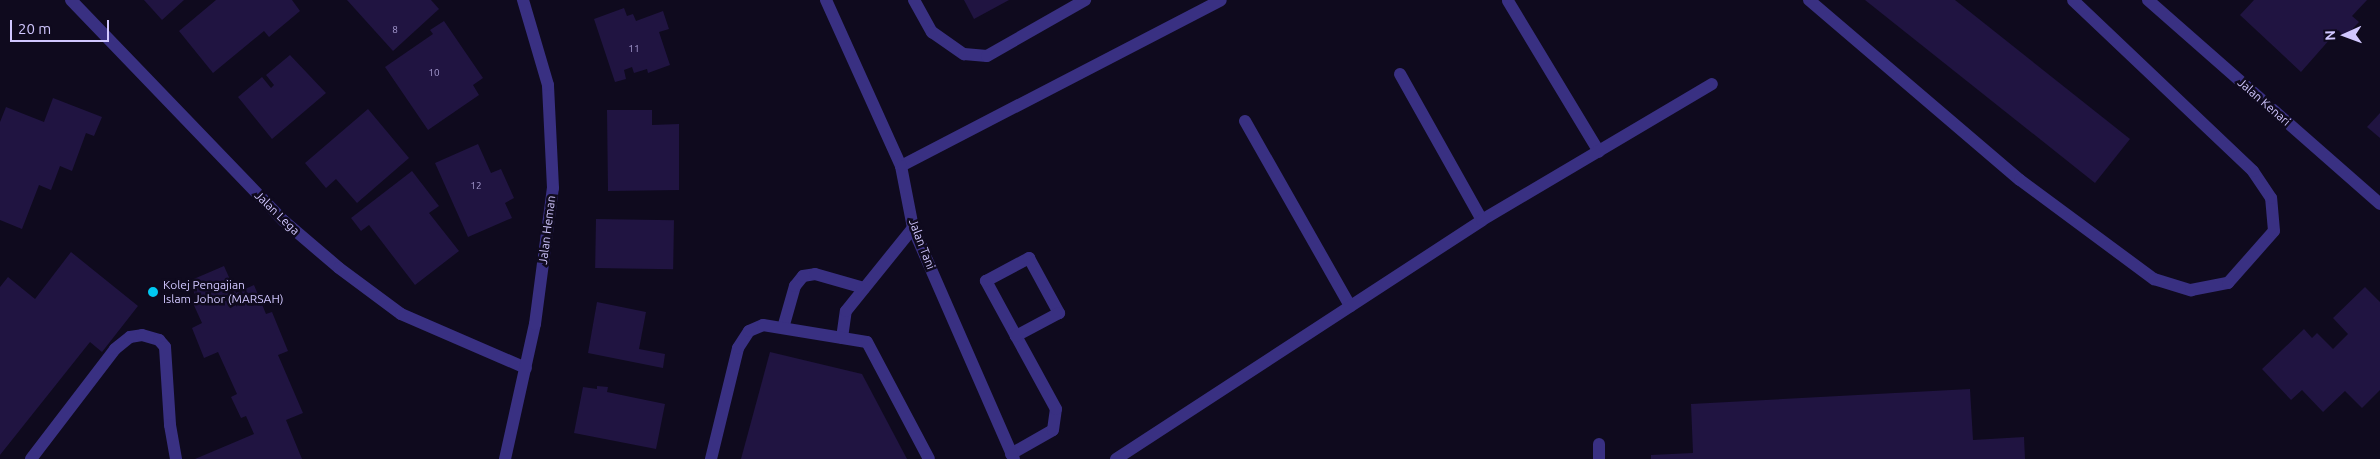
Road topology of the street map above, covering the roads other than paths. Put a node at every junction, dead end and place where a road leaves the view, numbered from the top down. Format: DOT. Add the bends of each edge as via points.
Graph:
graph roads {
  1 [pos="71,0"];
  2 [pos="523,0"];
  3 [pos="826,0"];
  4 [pos="914,0"];
  5 [pos="1085,0"];
  6 [pos="1221,0"];
  7 [pos="1810,0"];
  8 [pos="2073,0"];
  9 [pos="2148,0"];
  10 [pos="1508,1"];
  11 [pos="1400,74"];
  12 [pos="1712,84"];
  13 [pos="1245,121"];
  14 [pos="1599,152"];
  15 [pos="901,166"];
  16 [pos="2380,204"];
  17 [pos="1482,220"];
  18 [pos="913,228"];
  19 [pos="864,288"];
  20 [pos="1350,306"];
  21 [pos="783,328"];
  22 [pos="1016,336"];
  23 [pos="842,338"];
  24 [pos="526,368"];
  25 [pos="1599,444"];
  26 [pos="1012,457"];
  27 [pos="31,459"];
  28 [pos="176,459"];
  29 [pos="505,459"];
  30 [pos="711,459"];
  31 [pos="929,459"];
  32 [pos="1116,459"];
  33 [pos="1599,459"];
  1 -- 24 [label="street, Jalan Lega" via="284,221 340,268 401,314"];
  2 -- 24 [label="street, Jalan Heman" via="548,85 553,140 553,188"];
  3 -- 15 [label="street, Jalan Tani"];
  4 -- 5 [label="street" via="932,32 964,54 987,56"];
  6 -- 15 [label="street"];
  7 -- 8 [label="street" via="2020,180 2154,279 2191,290 2228,283 2274,230 2271,198 2253,171"];
  9 -- 16 [label="street, Jalan Kenari"];
  10 -- 14 [label="street"];
  11 -- 17 [label="street"];
  12 -- 14 [label="street"];
  13 -- 20 [label="street"];
  14 -- 17 [label="street"];
  15 -- 18 [label="street, Jalan Tani"];
  17 -- 20 [label="street"];
  18 -- 19 [label="street"];
  18 -- 26 [label="street, Jalan Tani"];
  19 -- 21 [label="street" via="815,274 803,276 795,286"];
  19 -- 23 [label="street" via="846,311"];
  20 -- 32 [label="street"];
  21 -- 23 [label="street"];
  21 -- 30 [label="street" via="763,325 749,331 738,348"];
  22 -- 22 [label="street" via="986,281 1029,258 1058,313"];
  22 -- 26 [label="street" via="1056,409 1053,430"];
  23 -- 31 [label="street" via="867,342"];
  24 -- 29 [label="street, Jalan Heman"];
  25 -- 33 [label="street"];
  27 -- 28 [label="street" via="115,349 130,337 142,335 159,340 165,347 170,425"];
}
